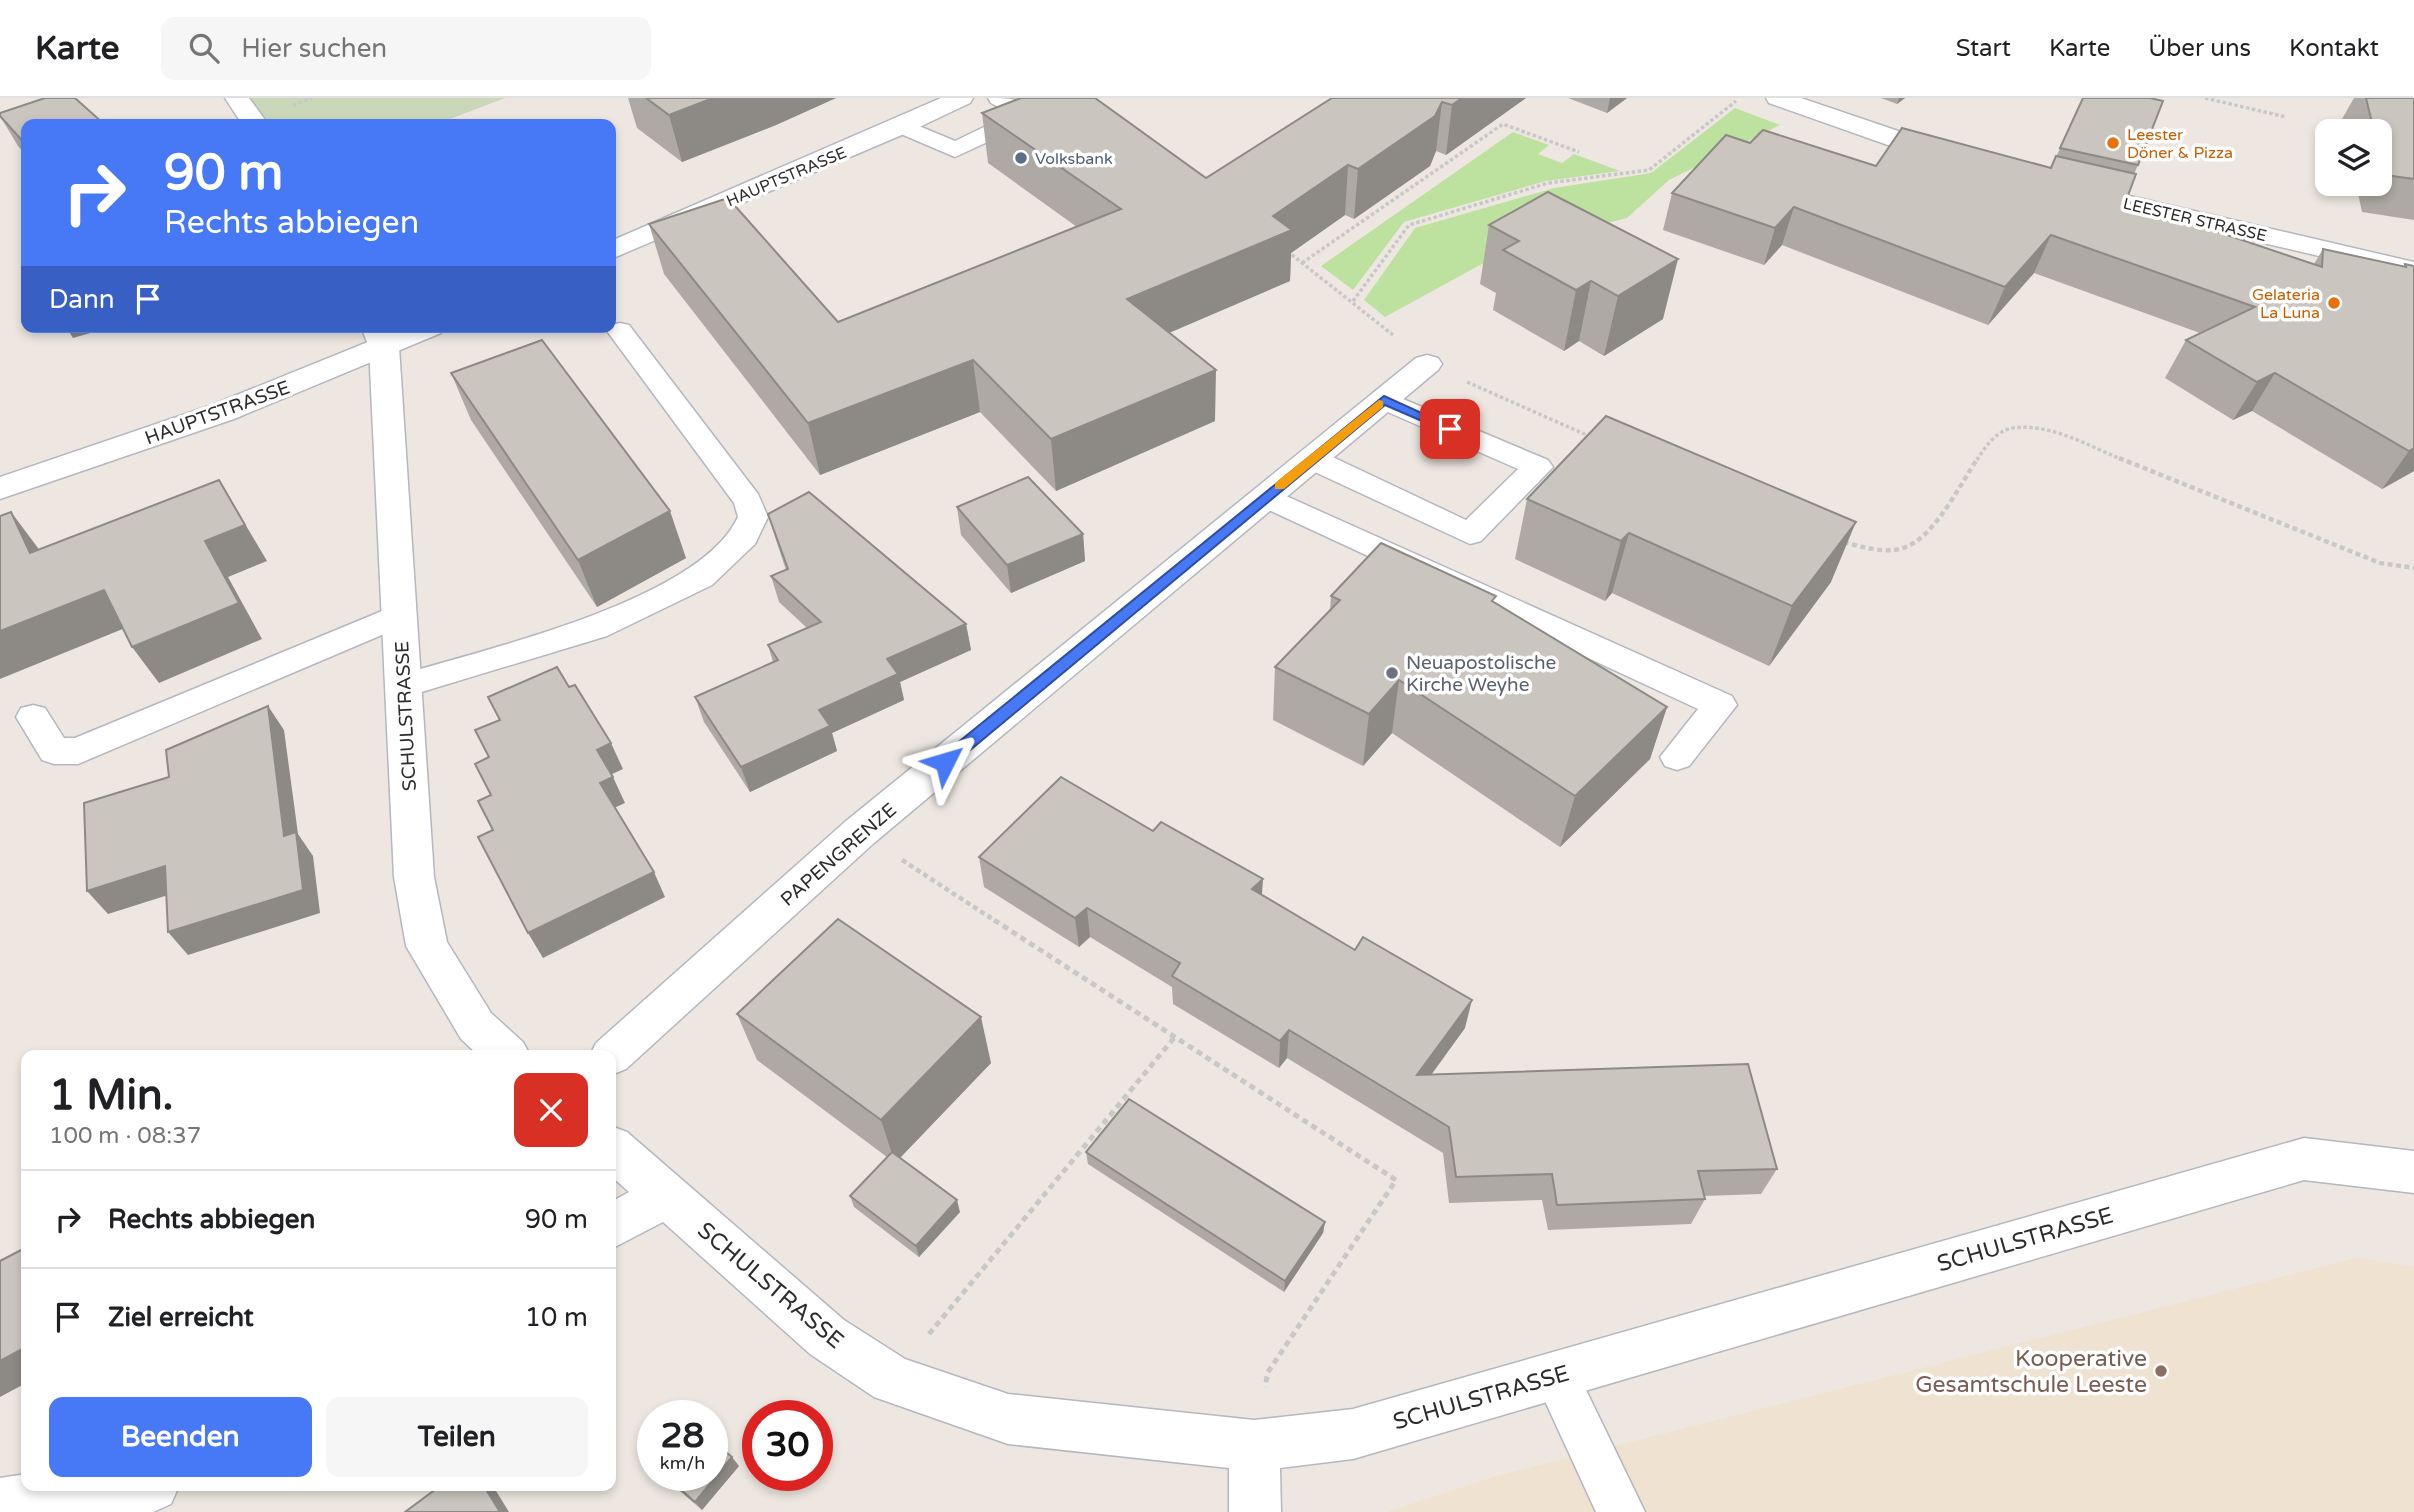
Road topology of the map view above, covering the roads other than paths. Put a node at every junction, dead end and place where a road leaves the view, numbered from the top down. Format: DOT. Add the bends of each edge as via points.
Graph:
graph roads {
  1 [pos="237,98"];
  2 [pos="961,98"];
  3 [pos="999,98"];
  4 [pos="1778,98"];
  5 [pos="252,119"];
  6 [pos="902,126"];
  7 [pos="1966,162"];
  8 [pos="2070,190"];
  9 [pos="616,249"];
  10 [pos="2414,270"];
  11 [pos="620,331"];
  12 [pos="400,333"];
  13 [pos="380,337"];
  14 [pos="1427,363"];
  15 [pos="1384,400"];
  16 [pos="1312,459"];
  17 [pos="0,488"];
  18 [pos="1265,497"];
  19 [pos="399,615"];
  20 [pos="405,685"];
  21 [pos="33,717"];
  22 [pos="1677,757"];
  23 [pos="503,1050"];
  24 [pos="616,1052"];
  25 [pos="616,1151"];
  26 [pos="2414,1172"];
  27 [pos="666,1196"];
  28 [pos="616,1224"];
  29 [pos="1555,1375"];
  30 [pos="1254,1445"];
  31 [pos="106,1491"];
  32 [pos="4,1502"];
  33 [pos="1255,1512"];
  34 [pos="1621,1512"];
  1 -- 5 [label="street"];
  2 -- 6 [label="street, HAUPTSTRASSE"];
  3 -- 6 [label="lane" via="1029,114 955,150"];
  4 -- 7 [label="street"];
  6 -- 9 [label="street, HAUPTSTRASSE"];
  8 -- 10 [label="street, LEESTER STRASSE"];
  11 -- 20 [label="lane" via="748,501 753,517 744,537 701,577 596,628"];
  12 -- 13 [label="street, HAUPTSTRASSE"];
  13 -- 17 [label="street, HAUPTSTRASSE" via="223,412"];
  13 -- 19 [label="street, SCHULSTRASSE"];
  14 -- 15 [label="street, PAPENGRENZE"];
  15 -- 16 [label="street, PAPENGRENZE"];
  15 -- 16 [label="lane" via="1538,467 1470,534"];
  16 -- 18 [label="street, PAPENGRENZE"];
  18 -- 22 [label="lane" via="1720,705"];
  18 -- 24 [label="street, PAPENGRENZE" via="860,832"];
  19 -- 20 [label="street, SCHULSTRASSE"];
  19 -- 21 [label="lane" via="78,751 54,751"];
  20 -- 23 [label="street, SCHULSTRASSE" via="414,877 427,946 476,1026"];
  25 -- 27 [label="street, SCHULSTRASSE"];
  26 -- 29 [label="street, SCHULSTRASSE" via="2304,1159"];
  27 -- 28 [label="street"];
  27 -- 30 [label="street, SCHULSTRASSE" via="827,1337 892,1379 1008,1419"];
  29 -- 30 [label="street, SCHULSTRASSE" via="1353,1434"];
  29 -- 34 [label="lane"];
  30 -- 33 [label="street"];
  31 -- 32 [label="street"];
}
